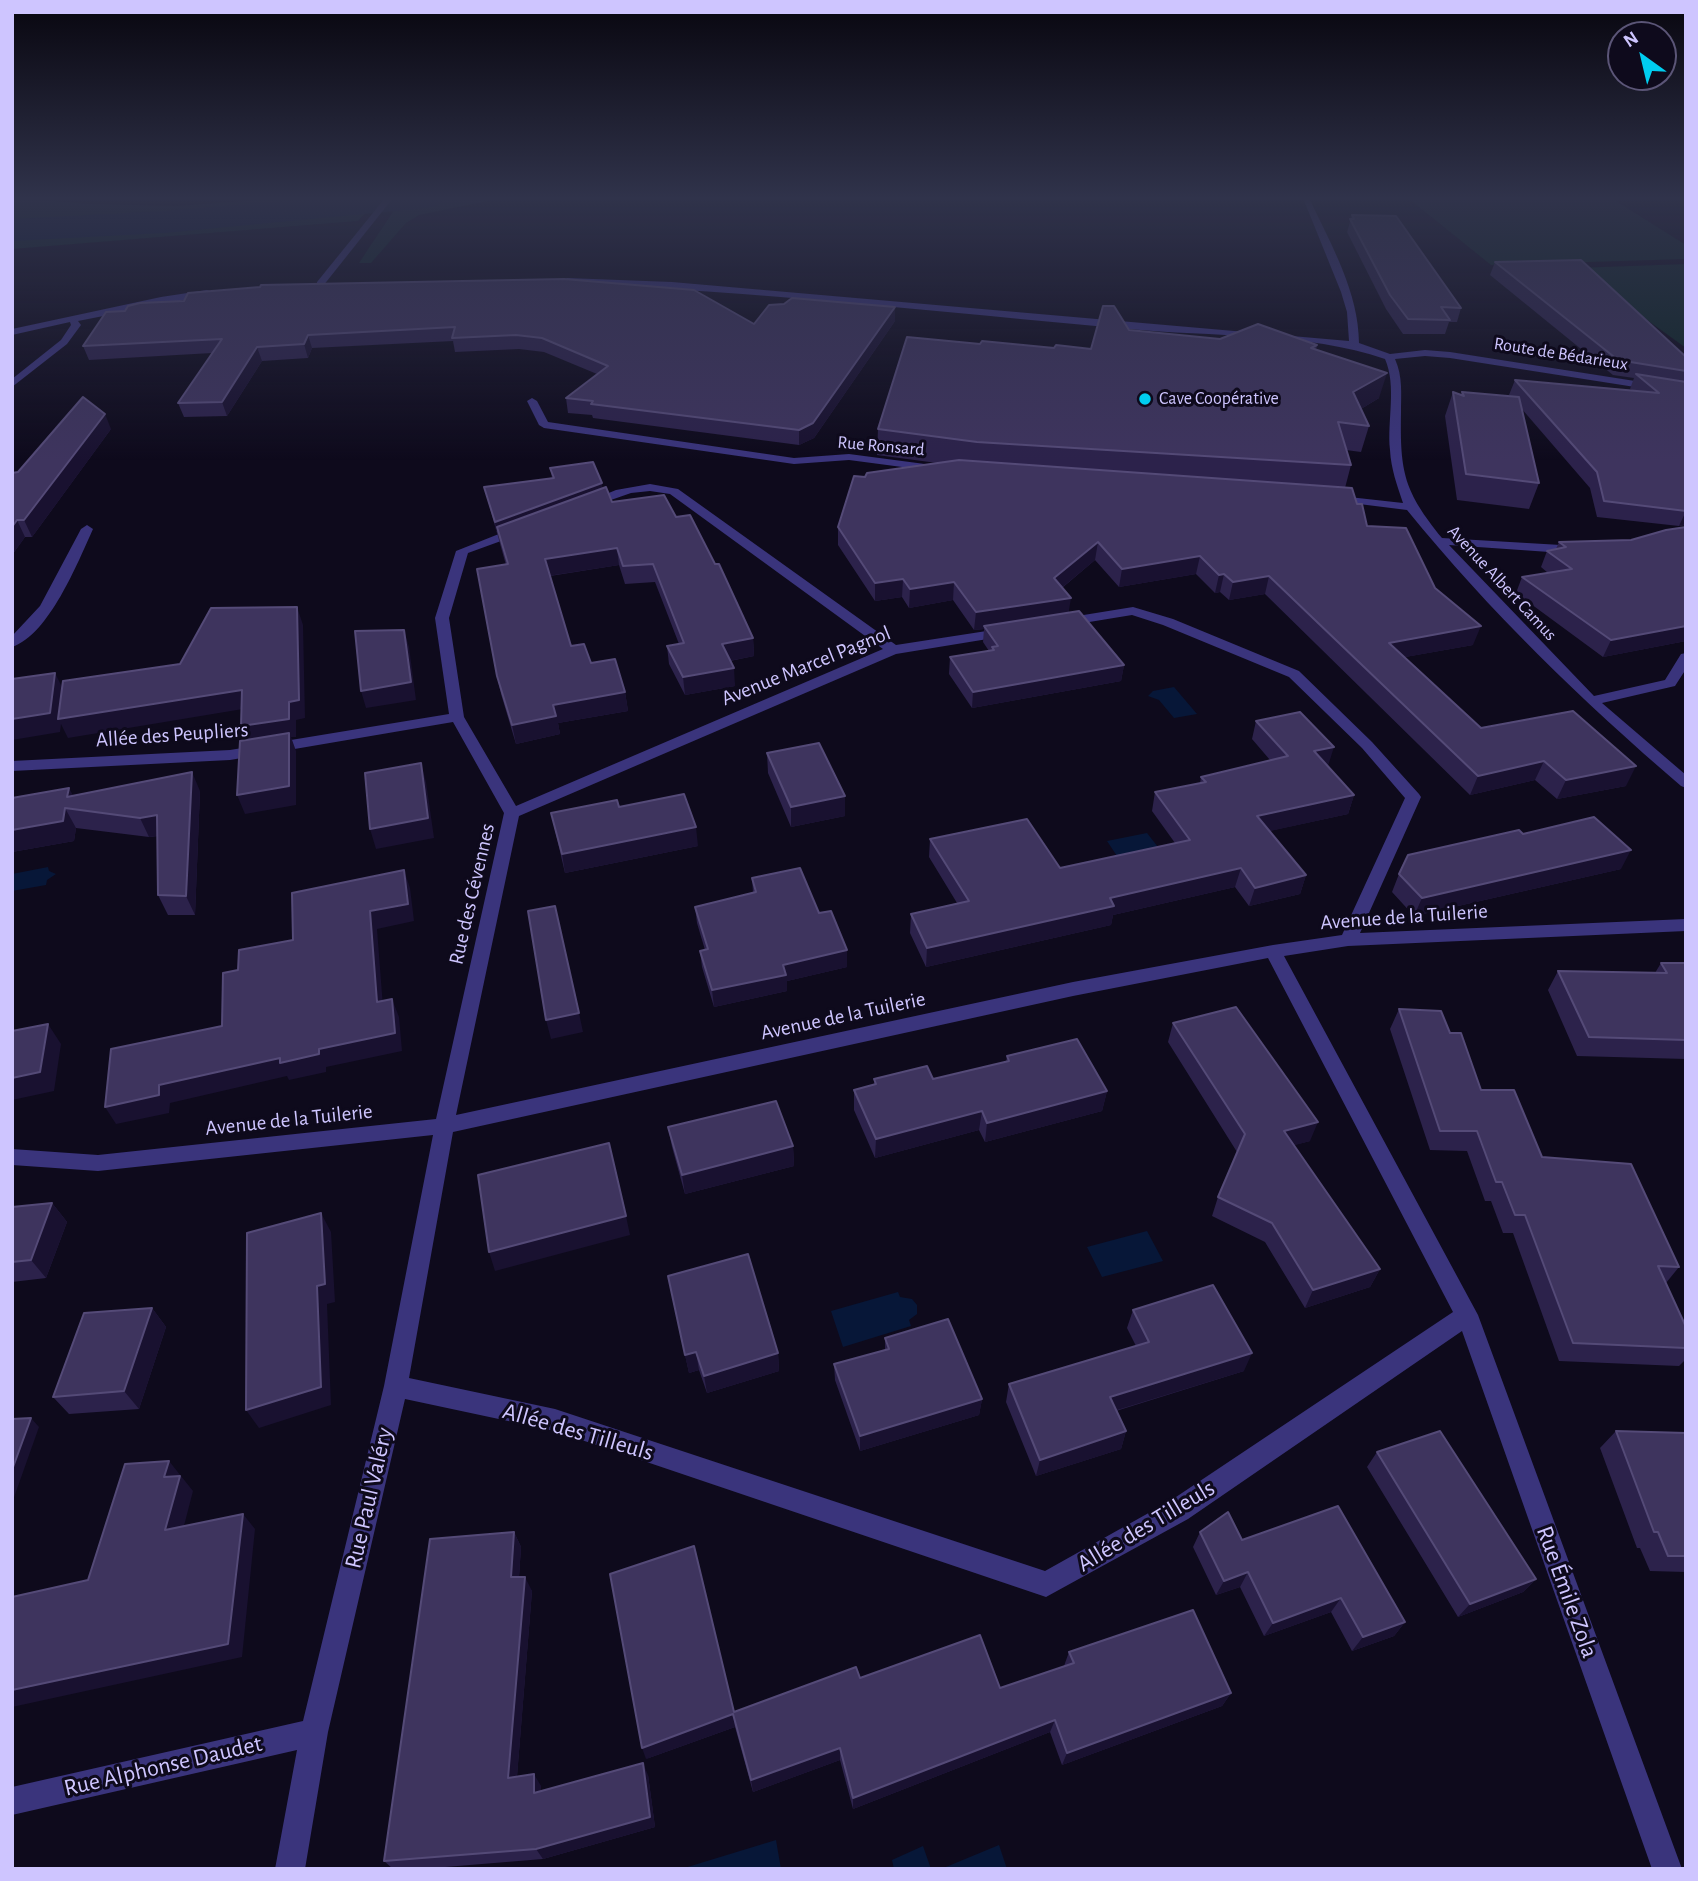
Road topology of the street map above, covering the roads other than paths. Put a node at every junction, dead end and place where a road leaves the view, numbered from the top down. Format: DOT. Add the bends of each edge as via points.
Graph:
graph roads {
  1 [pos="683,286"];
  2 [pos="1341,286"];
  3 [pos="213,293"];
  4 [pos="73,320"];
  5 [pos="12,332"];
  6 [pos="1354,345"];
  7 [pos="1389,357"];
  8 [pos="12,384"];
  9 [pos="1686,392"];
  10 [pos="532,401"];
  11 [pos="950,471"];
  12 [pos="1320,498"];
  13 [pos="1411,507"];
  14 [pos="573,509"];
  15 [pos="536,523"];
  16 [pos="87,529"];
  17 [pos="1438,541"];
  18 [pos="1587,550"];
  19 [pos="1053,624"];
  20 [pos="1026,628"];
  21 [pos="12,643"];
  22 [pos="892,650"];
  23 [pos="1686,657"];
  24 [pos="1591,701"];
  25 [pos="457,717"];
  26 [pos="12,766"];
  27 [pos="1686,783"];
  28 [pos="512,813"];
  29 [pos="1686,925"];
  30 [pos="1348,940"];
  31 [pos="1273,951"];
  32 [pos="444,1126"];
  33 [pos="12,1157"];
  34 [pos="1467,1315"];
  35 [pos="396,1386"];
  36 [pos="314,1732"];
  37 [pos="12,1801"];
  38 [pos="290,1869"];
  39 [pos="1667,1869"];
  1 -- 6 [label="street, Route de Bédarieux"];
  2 -- 6 [label="street" via="1351,315"];
  3 -- 4 [label="street"];
  4 -- 5 [label="street"];
  4 -- 8 [label="street" via="76,324 65,342"];
  6 -- 7 [label="street, Route de Bédarieux"];
  7 -- 9 [label="street, Route de Bédarieux" via="1450,355"];
  7 -- 13 [label="street, Avenue Albert Camus" via="1396,373 1395,449"];
  10 -- 11 [label="street, Rue Ronsard" via="544,425 794,461 849,457"];
  12 -- 13 [label="street"];
  13 -- 17 [label="street, Avenue Albert Camus"];
  14 -- 22 [label="street" via="635,487 674,491"];
  15 -- 25 [label="street, Rue des Cévennes" via="462,551 442,618"];
  16 -- 21 [label="street" via="28,634"];
  17 -- 18 [label="street"];
  17 -- 24 [label="street, Avenue Albert Camus"];
  19 -- 30 [label="street" via="1133,611 1168,622 1294,674 1367,745 1413,797"];
  20 -- 22 [label="street, Avenue Marcel Pagnol"];
  22 -- 28 [label="street, Avenue Marcel Pagnol"];
  23 -- 24 [label="street" via="1670,683"];
  24 -- 27 [label="street, Avenue Albert Camus"];
  25 -- 26 [label="street, Allée des Peupliers" via="230,755"];
  25 -- 28 [label="street, Rue des Cévennes"];
  28 -- 32 [label="street, Rue des Cévennes"];
  29 -- 30 [label="street, Avenue de la Tuilerie"];
  30 -- 31 [label="street, Avenue de la Tuilerie"];
  31 -- 32 [label="street, Avenue de la Tuilerie" via="1073,989"];
  31 -- 34 [label="street"];
  32 -- 33 [label="street, Avenue de la Tuilerie" via="99,1163"];
  32 -- 35 [label="street, Rue Paul Valéry"];
  34 -- 35 [label="street, Allée des Tilleuls" via="1179,1510 1046,1584 555,1420"];
  34 -- 39 [label="street, Rue Émile Zola"];
  35 -- 36 [label="street, Rue Paul Valéry"];
  36 -- 37 [label="street, Rue Alphonse Daudet"];
  36 -- 38 [label="street, Rue Paul Valéry"];
}
